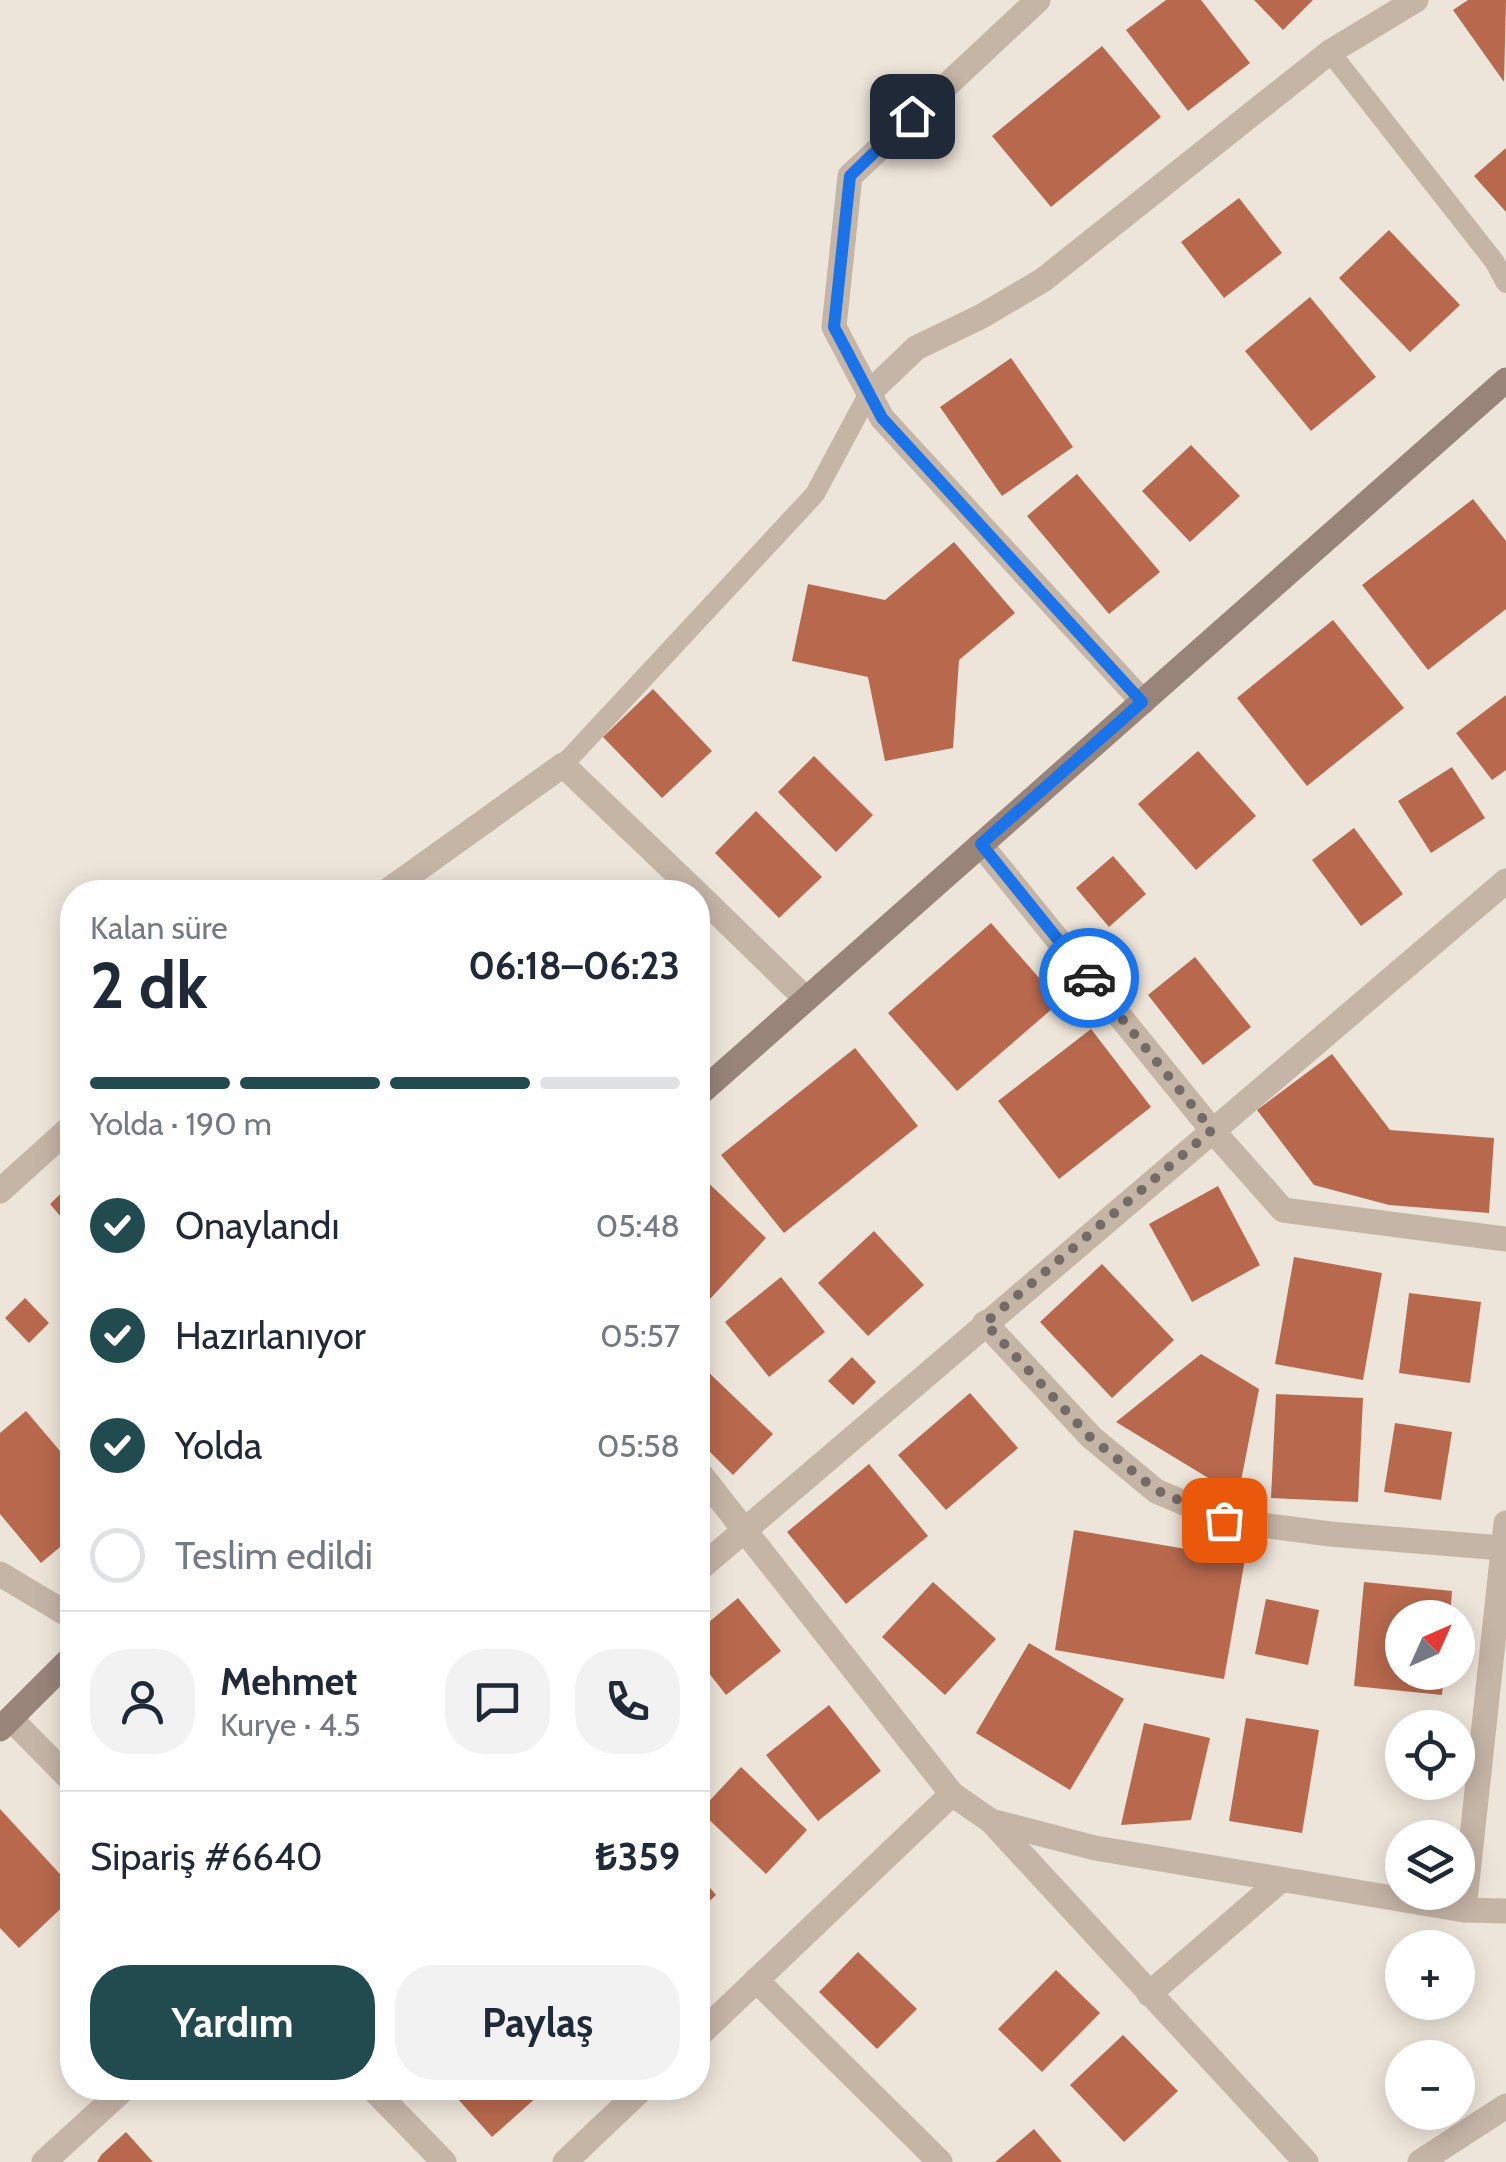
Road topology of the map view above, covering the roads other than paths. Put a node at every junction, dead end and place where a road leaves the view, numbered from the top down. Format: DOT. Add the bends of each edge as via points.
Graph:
graph roads {
  1 [pos="1038,0"];
  2 [pos="1416,0"];
  3 [pos="1330,52"];
  4 [pos="1506,283"];
  5 [pos="1506,380"];
  6 [pos="869,393"];
  7 [pos="1142,702"];
  8 [pos="564,765"];
  9 [pos="981,844"];
  10 [pos="403,880"];
  11 [pos="683,880"];
  12 [pos="1506,880"];
  13 [pos="710,906"];
  14 [pos="806,999"];
  15 [pos="710,1084"];
  16 [pos="1212,1130"];
  17 [pos="60,1137"];
  18 [pos="0,1191"];
  19 [pos="1506,1239"];
  20 [pos="985,1323"];
  21 [pos="710,1485"];
  22 [pos="744,1528"];
  23 [pos="1504,1536"];
  24 [pos="710,1559"];
  25 [pos="0,1574"];
  26 [pos="60,1610"];
  27 [pos="60,1669"];
  28 [pos="6,1724"];
  29 [pos="60,1771"];
  30 [pos="952,1794"];
  31 [pos="991,1820"];
  32 [pos="1474,1820"];
  33 [pos="1281,1880"];
  34 [pos="1385,1897"];
  35 [pos="1464,1910"];
  36 [pos="1506,1911"];
  37 [pos="756,1980"];
  38 [pos="1149,1994"];
  39 [pos="710,2024"];
  40 [pos="112,2100"];
  41 [pos="384,2100"];
  42 [pos="630,2100"];
  43 [pos="1506,2106"];
  44 [pos="44,2162"];
  45 [pos="444,2162"];
  46 [pos="565,2162"];
  47 [pos="940,2162"];
  48 [pos="1306,2162"];
  49 [pos="1420,2162"];
  1 -- 6 [label="street" via="850,176 834,327"];
  2 -- 3 [label="street"];
  3 -- 4 [label="lane"];
  3 -- 6 [label="street" via="1043,280 916,348"];
  5 -- 7 [label="main road"];
  6 -- 7 [label="street" via="882,418"];
  6 -- 8 [label="lane" via="815,494"];
  7 -- 9 [label="main road"];
  8 -- 10 [label="street"];
  8 -- 11 [label="street"];
  9 -- 14 [label="main road"];
  9 -- 16 [label="street"];
  12 -- 16 [label="street"];
  13 -- 14 [label="street"];
  14 -- 15 [label="main road"];
  16 -- 19 [label="street" via="1283,1210"];
  16 -- 20 [label="street"];
  17 -- 18 [label="street"];
  20 -- 22 [label="street"];
  20 -- 23 [label="street" via="1090,1437 1156,1490 1224,1520 1330,1534"];
  21 -- 22 [label="street"];
  22 -- 24 [label="street"];
  22 -- 30 [label="street"];
  23 -- 32 [label="street"];
  25 -- 26 [label="street"];
  27 -- 28 [label="main road"];
  28 -- 29 [label="street"];
  30 -- 31 [label="street"];
  30 -- 37 [label="street"];
  31 -- 33 [label="street" via="1094,1848"];
  31 -- 38 [label="street"];
  33 -- 34 [label="street"];
  33 -- 38 [label="street"];
  35 -- 36 [label="street"];
  37 -- 39 [label="street"];
  37 -- 47 [label="street"];
  38 -- 48 [label="street"];
  40 -- 44 [label="street"];
  41 -- 45 [label="street"];
  42 -- 46 [label="street"];
  43 -- 49 [label="street"];
}
